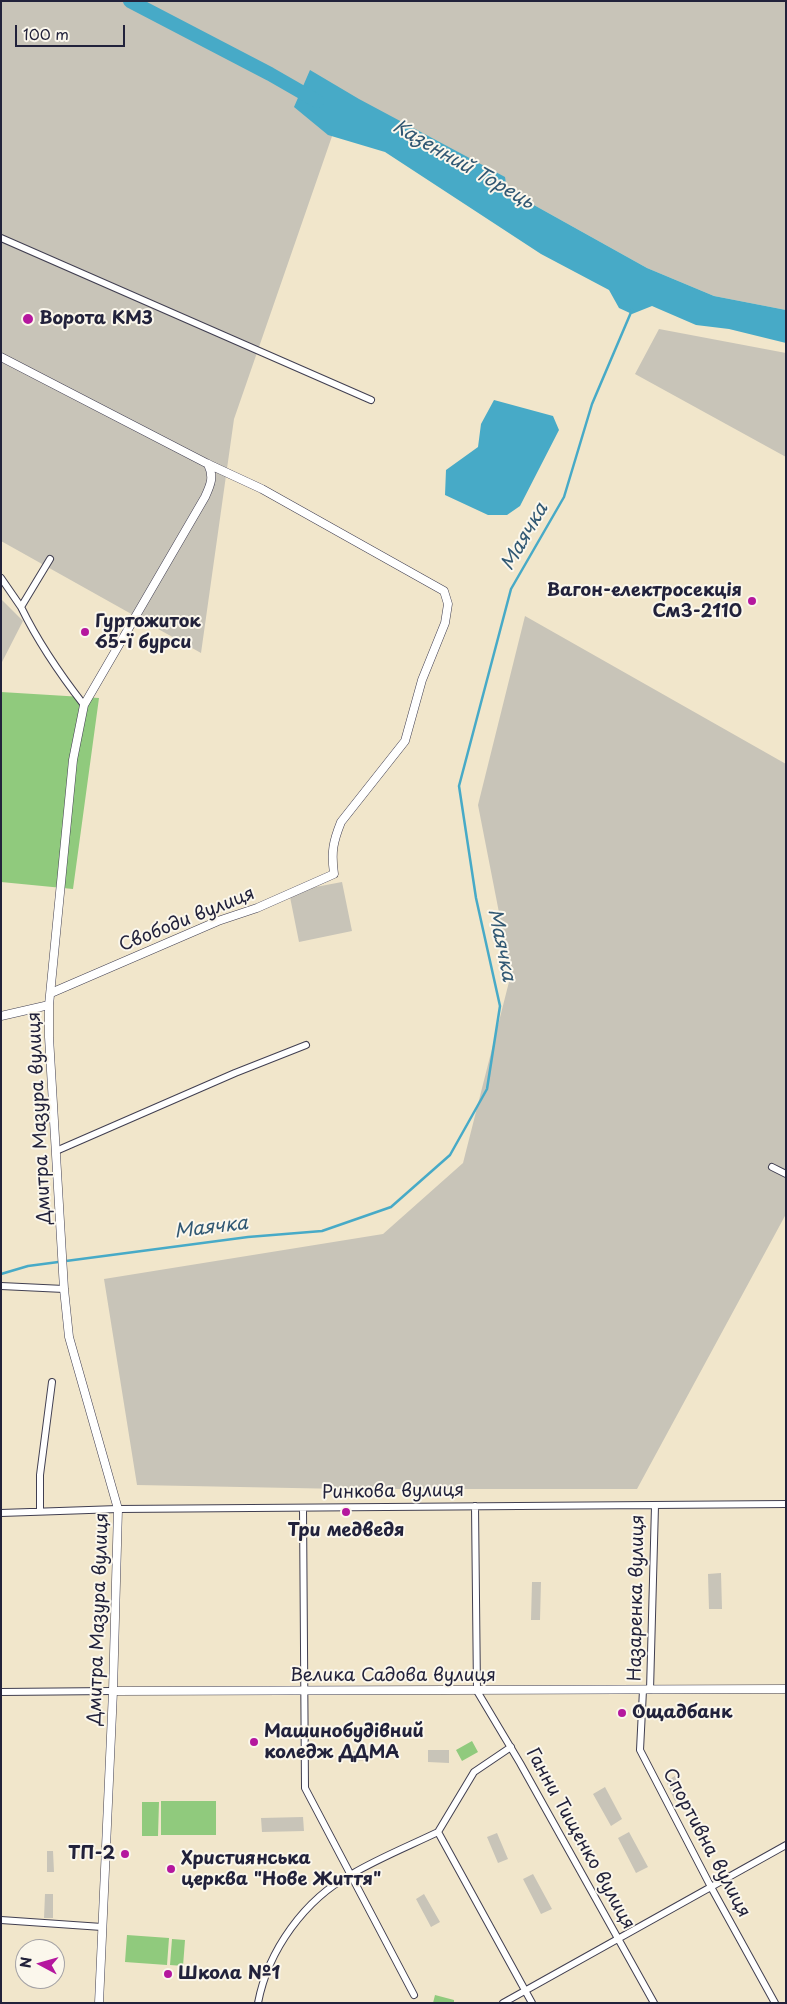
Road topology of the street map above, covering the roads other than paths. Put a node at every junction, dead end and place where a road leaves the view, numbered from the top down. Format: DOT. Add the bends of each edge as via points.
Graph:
graph roads {
  1 [pos="1,238"];
  2 [pos="1,356"];
  3 [pos="371,400"];
  4 [pos="208,464"];
  5 [pos="50,559"];
  6 [pos="1,578"];
  7 [pos="21,607"];
  8 [pos="84,705"];
  9 [pos="51,993"];
  10 [pos="49,1006"];
  11 [pos="1,1016"];
  12 [pos="306,1045"];
  13 [pos="56,1151"];
  14 [pos="772,1167"];
  15 [pos="786,1174"];
  16 [pos="64,1284"];
  17 [pos="1,1286"];
  18 [pos="52,1382"];
  19 [pos="786,1504"];
  20 [pos="475,1506"];
  21 [pos="655,1506"];
  22 [pos="304,1508"];
  23 [pos="118,1509"];
  24 [pos="40,1511"];
  25 [pos="1,1512"];
  26 [pos="786,1689"];
  27 [pos="646,1690"];
  28 [pos="112,1691"];
  29 [pos="305,1691"];
  30 [pos="476,1691"];
  31 [pos="1,1692"];
  32 [pos="511,1747"];
  33 [pos="438,1832"];
  34 [pos="786,1845"];
  35 [pos="350,1874"];
  36 [pos="711,1887"];
  37 [pos="1,1920"];
  38 [pos="102,1927"];
  39 [pos="619,1938"];
  40 [pos="525,1990"];
  41 [pos="414,1995"];
  42 [pos="99,2003"];
  43 [pos="258,2003"];
  44 [pos="503,2003"];
  45 [pos="532,2003"];
  46 [pos="654,2003"];
  47 [pos="775,2003"];
  1 -- 3 [label="street"];
  2 -- 4 [label="street"];
  4 -- 8 [label="street, Дмитра Мазура вулиця" via="212,481 205,497"];
  4 -- 9 [label="street, Свободи вулиця" via="262,489 444,591 447,597 445,623 422,680 406,741 341,822 332,854 334,874"];
  5 -- 7 [label="street"];
  6 -- 7 [label="street"];
  7 -- 8 [label="street" via="37,640"];
  8 -- 9 [label="street, Дмитра Мазура вулиця" via="73,760"];
  9 -- 10 [label="street, Дмитра Мазура вулиця"];
  10 -- 11 [label="street"];
  10 -- 13 [label="street, Дмитра Мазура вулиця"];
  12 -- 13 [label="street"];
  13 -- 16 [label="street, Дмитра Мазура вулиця"];
  14 -- 15 [label="street"];
  16 -- 17 [label="street"];
  16 -- 23 [label="street, Дмитра Мазура вулиця" via="69,1337"];
  18 -- 24 [label="street" via="40,1475"];
  19 -- 21 [label="street, Ринкова вулиця"];
  20 -- 21 [label="street, Ринкова вулиця"];
  20 -- 22 [label="street, Ринкова вулиця"];
  20 -- 30 [label="street"];
  21 -- 27 [label="street, Назаренка вулиця"];
  22 -- 23 [label="street, Ринкова вулиця"];
  22 -- 29 [label="street"];
  23 -- 24 [label="street, Ринкова вулиця"];
  23 -- 28 [label="street, Дмитра Мазура вулиця"];
  24 -- 25 [label="street, Ринкова вулиця"];
  26 -- 27 [label="street, Велика Садова вулиця"];
  27 -- 30 [label="street, Велика Садова вулиця"];
  27 -- 36 [label="street, Спортивна вулиця" via="640,1750"];
  28 -- 29 [label="street, Велика Садова вулиця"];
  28 -- 31 [label="street, Велика Садова вулиця"];
  28 -- 38 [label="street, Дмитра Мазура вулиця"];
  29 -- 30 [label="street, Велика Садова вулиця"];
  29 -- 35 [label="street" via="305,1788"];
  30 -- 32 [label="street, Ганни Тищенко вулиця"];
  32 -- 33 [label="street" via="474,1772"];
  32 -- 39 [label="street, Ганни Тищенко вулиця"];
  33 -- 35 [label="street"];
  33 -- 40 [label="street"];
  34 -- 36 [label="street"];
  35 -- 41 [label="street"];
  35 -- 43 [label="street" via="320,1896 294,1923 274,1955"];
  36 -- 39 [label="street"];
  36 -- 47 [label="street, Спортивна вулиця"];
  37 -- 38 [label="street"];
  38 -- 42 [label="street, Дмитра Мазура вулиця"];
  39 -- 40 [label="street"];
  39 -- 46 [label="street, Ганни Тищенко вулиця"];
  40 -- 44 [label="street"];
  40 -- 45 [label="street"];
}
